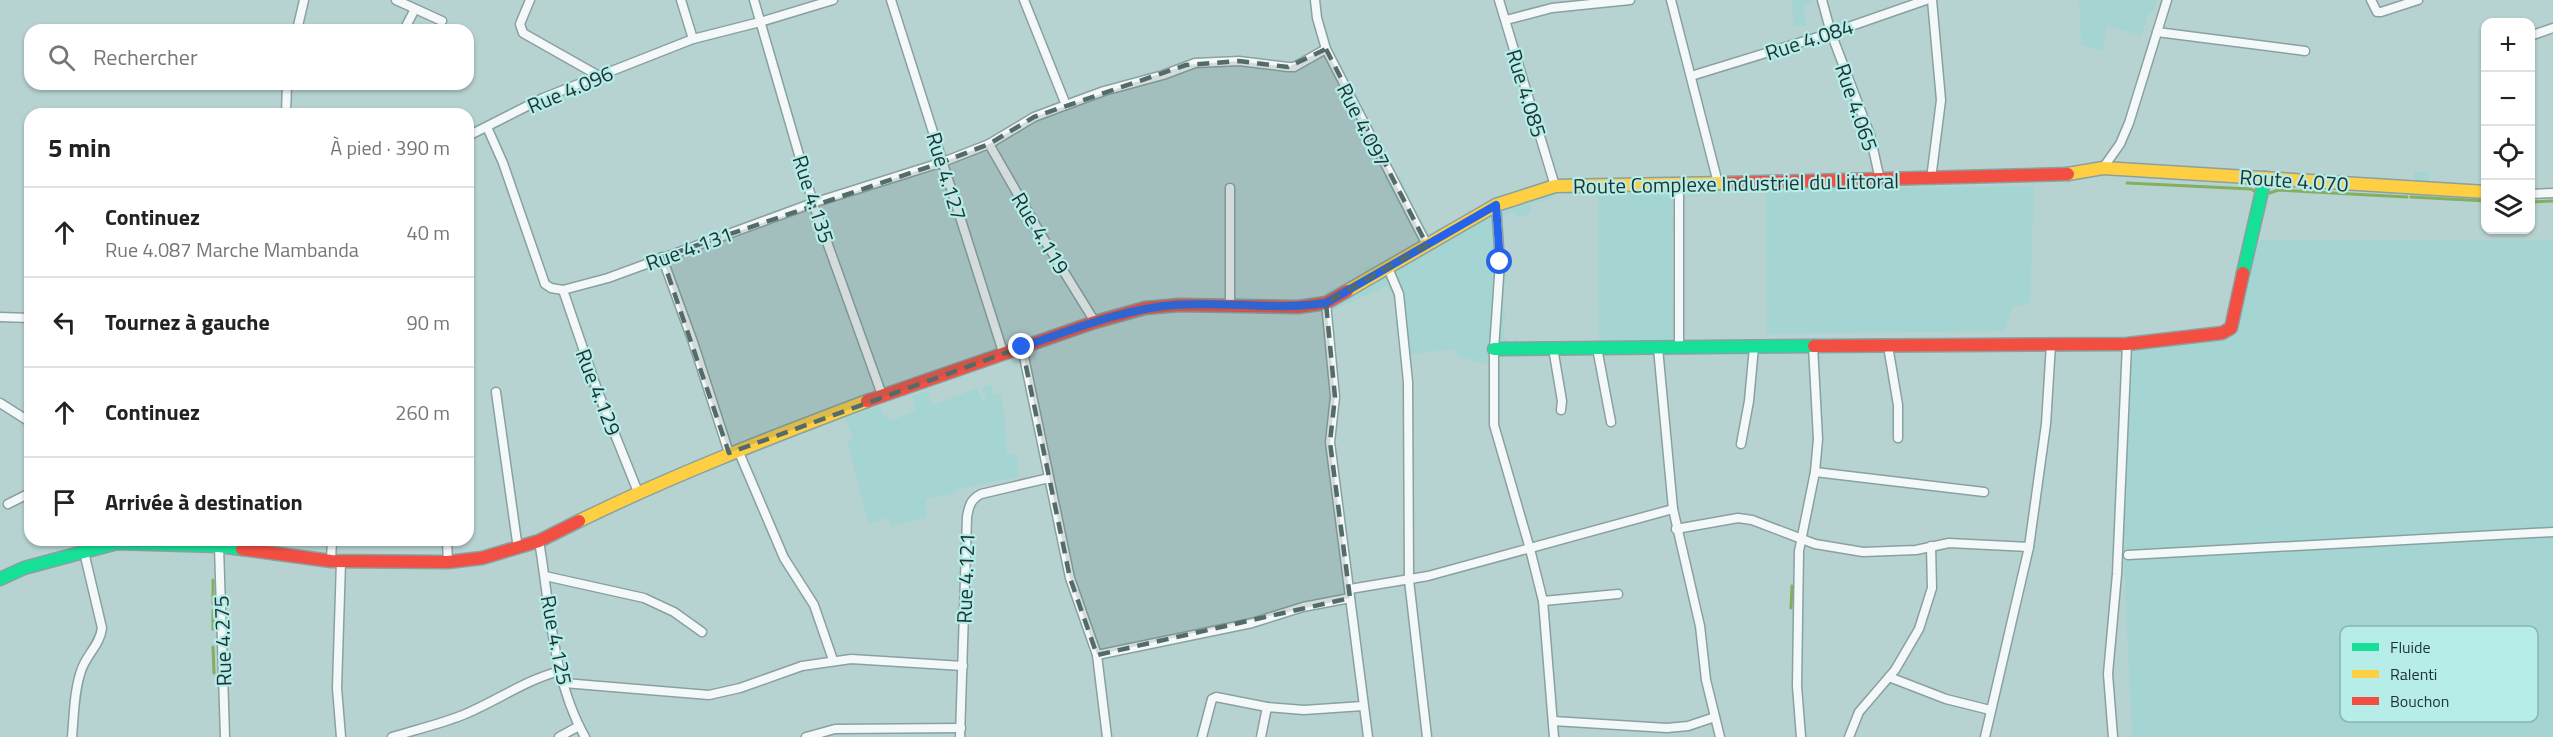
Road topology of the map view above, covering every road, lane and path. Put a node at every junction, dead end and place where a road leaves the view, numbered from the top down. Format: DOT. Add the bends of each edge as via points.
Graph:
graph roads {
  1 [pos="304,0"];
  2 [pos="396,0"];
  3 [pos="530,0"];
  4 [pos="681,0"];
  5 [pos="754,0"];
  6 [pos="833,0"];
  7 [pos="891,0"];
  8 [pos="1024,0"];
  9 [pos="1315,0"];
  10 [pos="1499,0"];
  11 [pos="1630,0"];
  12 [pos="1671,0"];
  13 [pos="1822,0"];
  14 [pos="1926,0"];
  15 [pos="1932,0"];
  16 [pos="2167,0"];
  17 [pos="2371,0"];
  18 [pos="2418,0"];
  19 [pos="415,9"];
  20 [pos="1506,20"];
  21 [pos="442,21"];
  22 [pos="760,22"];
  23 [pos="298,24"];
  24 [pos="407,24"];
  25 [pos="2553,28"];
  26 [pos="2157,32"];
  27 [pos="1831,33"];
  28 [pos="2535,34"];
  29 [pos="693,39"];
  30 [pos="1326,49"];
  31 [pos="2304,51"];
  32 [pos="599,76"];
  33 [pos="1691,76"];
  34 [pos="287,90"];
  35 [pos="1066,105"];
  36 [pos="286,108"];
  37 [pos="487,128"];
  38 [pos="474,133"];
  39 [pos="989,144"];
  40 [pos="943,162"];
  41 [pos="2103,168"];
  42 [pos="2265,178"];
  43 [pos="1930,179"];
  44 [pos="1880,180"];
  45 [pos="1718,183"];
  46 [pos="1679,184"];
  47 [pos="1556,186"];
  48 [pos="1230,188"];
  49 [pos="2481,192"];
  50 [pos="2553,193"];
  51 [pos="2535,194"];
  52 [pos="813,203"];
  53 [pos="1496,205"];
  54 [pos="1427,245"];
  55 [pos="662,257"];
  56 [pos="1388,268"];
  57 [pos="563,290"];
  58 [pos="1326,303"];
  59 [pos="1230,306"];
  60 [pos="0,317"];
  61 [pos="24,318"];
  62 [pos="1095,322"];
  63 [pos="2051,344"];
  64 [pos="2127,344"];
  65 [pos="1813,346"];
  66 [pos="1888,346"];
  67 [pos="1022,347"];
  68 [pos="1680,347"];
  69 [pos="1754,347"];
  70 [pos="1553,348"];
  71 [pos="1597,348"];
  72 [pos="1658,348"];
  73 [pos="1494,349"];
  74 [pos="1003,352"];
  75 [pos="496,392"];
  76 [pos="882,395"];
  77 [pos="0,403"];
  78 [pos="1562,410"];
  79 [pos="24,418"];
  80 [pos="1611,423"];
  81 [pos="1898,438"];
  82 [pos="1741,444"];
  83 [pos="734,452"];
  84 [pos="1815,472"];
  85 [pos="1049,478"];
  86 [pos="638,492"];
  87 [pos="1984,492"];
  88 [pos="24,496"];
  89 [pos="8,504"];
  90 [pos="1673,509"];
  91 [pos="1676,529"];
  92 [pos="2553,532"];
  93 [pos="1801,540"];
  94 [pos="539,541"];
  95 [pos="103,546"];
  96 [pos="219,546"];
  97 [pos="333,546"];
  98 [pos="447,546"];
  99 [pos="1931,546"];
  100 [pos="2029,547"];
  101 [pos="518,549"];
  102 [pos="1530,549"];
  103 [pos="84,552"];
  104 [pos="2128,555"];
  105 [pos="336,561"];
  106 [pos="448,562"];
  107 [pos="545,576"];
  108 [pos="0,579"];
  109 [pos="1409,580"];
  110 [pos="1350,594"];
  111 [pos="1618,594"];
  112 [pos="1543,601"];
  113 [pos="702,632"];
  114 [pos="1097,655"];
  115 [pos="833,660"];
  116 [pos="963,666"];
  117 [pos="560,671"];
  118 [pos="1889,677"];
  119 [pos="564,683"];
  120 [pos="1363,706"];
  121 [pos="1267,707"];
  122 [pos="1990,710"];
  123 [pos="1715,717"];
  124 [pos="1553,721"];
  125 [pos="579,726"];
  126 [pos="961,732"];
  127 [pos="72,737"];
  128 [pos="225,737"];
  129 [pos="341,737"];
  130 [pos="392,737"];
  131 [pos="559,737"];
  132 [pos="585,737"];
  133 [pos="806,737"];
  134 [pos="1107,737"];
  135 [pos="1202,737"];
  136 [pos="1261,737"];
  137 [pos="1368,737"];
  138 [pos="1427,737"];
  139 [pos="1554,737"];
  140 [pos="1720,737"];
  141 [pos="1801,737"];
  142 [pos="1849,737"];
  143 [pos="1985,737"];
  144 [pos="2113,737"];
  1 -- 23 [label="street"];
  2 -- 19 [label="street"];
  3 -- 32 [label="street" via="520,24 523,33"];
  4 -- 29 [label="street"];
  5 -- 22 [label="street, Rue 4.135"];
  6 -- 22 [label="street, Rue 4.096"];
  7 -- 40 [label="street, Rue 4.127"];
  8 -- 35 [label="street"];
  9 -- 30 [label="street, Rue 4.097"];
  10 -- 20 [label="street, Rue 4.085"];
  11 -- 20 [label="street" via="1552,9"];
  12 -- 33 [label="street"];
  13 -- 27 [label="street, Rue 4.065"];
  14 -- 27 [label="street, Rue 4.084"];
  15 -- 43 [label="street" via="1941,100"];
  16 -- 26 [label="street"];
  17 -- 18 [label="street" via="2377,12 2381,12"];
  19 -- 21 [label="street"];
  19 -- 24 [label="street"];
  20 -- 47 [label="street, Rue 4.085"];
  22 -- 29 [label="street, Rue 4.096"];
  22 -- 52 [label="street, Rue 4.135"];
  25 -- 28 [label="street"];
  26 -- 31 [label="street"];
  26 -- 41 [label="street" via="2129,123"];
  27 -- 33 [label="street, Rue 4.084"];
  27 -- 44 [label="street, Rue 4.065" via="1870,135"];
  29 -- 32 [label="street, Rue 4.096"];
  30 -- 35 [label="street, Rue 4.131" via="1288,68 1239,61 1186,65"];
  30 -- 54 [label="street, Rue 4.097"];
  32 -- 37 [label="street, Rue 4.096" via="543,98"];
  33 -- 45 [label="street"];
  34 -- 36 [label="street"];
  35 -- 39 [label="street, Rue 4.131" via="1034,117"];
  37 -- 38 [label="street, Rue 4.096"];
  37 -- 57 [label="street" via="545,284"];
  39 -- 40 [label="street, Rue 4.131"];
  39 -- 62 [label="street, Rue 4.119"];
  40 -- 52 [label="street, Rue 4.131"];
  40 -- 74 [label="street, Rue 4.127"];
  41 -- 42 [label="street, Route 4.070"];
  41 -- 43 [label="street, Route Complexe Industriel du Littoral" via="2056,176"];
  42 -- 49 [label="street, Route 4.070"];
  42 -- 64 [label="street" via="2231,328 2222,333"];
  43 -- 44 [label="street, Route Complexe Industriel du Littoral"];
  44 -- 45 [label="street, Route Complexe Industriel du Littoral"];
  45 -- 46 [label="street, Route Complexe Industriel du Littoral"];
  46 -- 47 [label="street, Route Complexe Industriel du Littoral"];
  46 -- 68 [label="street"];
  47 -- 53 [label="street, Route Complexe Industriel du Littoral"];
  48 -- 59 [label="street"];
  50 -- 51 [label="street"];
  52 -- 55 [label="street, Rue 4.131"];
  52 -- 76 [label="street, Rue 4.135"];
  53 -- 54 [label="street, Route Complexe Industriel du Littoral"];
  53 -- 73 [label="street" via="1500,262"];
  54 -- 56 [label="street, Route Complexe Industriel du Littoral"];
  55 -- 57 [label="street, Rue 4.131"];
  55 -- 83 [label="street"];
  56 -- 58 [label="street, Route Complexe Industriel du Littoral"];
  56 -- 109 [label="street" via="1399,294 1408,382"];
  57 -- 86 [label="street, Rue 4.129"];
  58 -- 59 [label="street" via="1298,307"];
  58 -- 110 [label="street" via="1335,396 1330,442"];
  59 -- 62 [label="street" via="1145,308"];
  60 -- 61 [label="street"];
  62 -- 67 [label="street"];
  63 -- 64 [label="street"];
  63 -- 66 [label="street"];
  63 -- 100 [label="street" via="2046,424"];
  64 -- 144 [label="street" via="2108,674"];
  65 -- 66 [label="street"];
  65 -- 69 [label="street"];
  65 -- 84 [label="street" via="1818,439"];
  66 -- 81 [label="street" via="1898,405"];
  67 -- 74 [label="street"];
  67 -- 85 [label="street"];
  68 -- 69 [label="street"];
  68 -- 72 [label="street"];
  69 -- 82 [label="street"];
  70 -- 71 [label="street"];
  70 -- 73 [label="street"];
  70 -- 78 [label="street"];
  71 -- 72 [label="street"];
  71 -- 80 [label="street"];
  72 -- 90 [label="street"];
  73 -- 102 [label="street" via="1494,425"];
  74 -- 76 [label="street"];
  75 -- 101 [label="street"];
  76 -- 83 [label="street"];
  77 -- 79 [label="street"];
  83 -- 86 [label="street"];
  83 -- 115 [label="street" via="784,558 814,605"];
  84 -- 87 [label="street"];
  84 -- 93 [label="street"];
  85 -- 114 [label="street" via="1071,578"];
  85 -- 116 [label="street, Rue 4.121" via="981,494 970,503"];
  86 -- 94 [label="street"];
  88 -- 89 [label="street"];
  90 -- 91 [label="street"];
  90 -- 102 [label="street"];
  91 -- 93 [label="street" via="1738,518"];
  91 -- 123 [label="street" via="1700,626"];
  92 -- 104 [label="street"];
  93 -- 99 [label="street" via="1863,552"];
  93 -- 141 [label="street" via="1797,686"];
  94 -- 101 [label="street"];
  94 -- 107 [label="street, Rue 4.125"];
  95 -- 103 [label="street"];
  96 -- 105 [label="street"];
  96 -- 128 [label="street, Rue 4.275"];
  97 -- 105 [label="street"];
  98 -- 106 [label="street"];
  99 -- 100 [label="street" via="1949,543"];
  99 -- 118 [label="street" via="1930,596 1911,645"];
  100 -- 122 [label="street"];
  101 -- 106 [label="street"];
  102 -- 109 [label="street"];
  102 -- 112 [label="street"];
  103 -- 108 [label="street" via="24,568"];
  103 -- 127 [label="street" via="102,628 77,684"];
  105 -- 106 [label="street"];
  105 -- 129 [label="street"];
  107 -- 113 [label="street" via="644,598 674,612"];
  107 -- 117 [label="street, Rue 4.125"];
  109 -- 110 [label="street"];
  109 -- 138 [label="street"];
  110 -- 114 [label="street" via="1252,623"];
  110 -- 120 [label="street"];
  111 -- 112 [label="street"];
  112 -- 124 [label="street"];
  114 -- 134 [label="street"];
  115 -- 116 [label="street"];
  115 -- 119 [label="street" via="709,695"];
  116 -- 126 [label="street, Rue 4.121"];
  117 -- 119 [label="street, Rue 4.125"];
  117 -- 130 [label="street" via="527,682 462,715"];
  118 -- 122 [label="street" via="1946,699"];
  118 -- 142 [label="street" via="1860,712"];
  119 -- 125 [label="street, Rue 4.125"];
  120 -- 121 [label="street" via="1304,710"];
  120 -- 137 [label="street"];
  121 -- 135 [label="street" via="1212,699"];
  121 -- 136 [label="street"];
  122 -- 143 [label="street"];
  123 -- 124 [label="street" via="1667,728"];
  123 -- 140 [label="street"];
  124 -- 139 [label="street"];
  125 -- 131 [label="street"];
  125 -- 132 [label="street, Rue 4.125"];
  126 -- 133 [label="street" via="836,729"];
}
